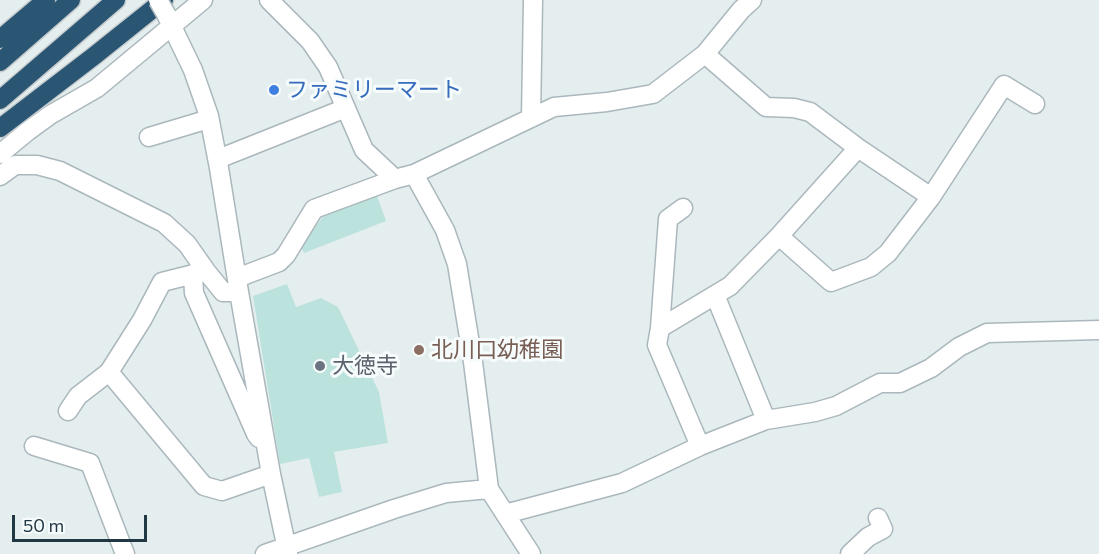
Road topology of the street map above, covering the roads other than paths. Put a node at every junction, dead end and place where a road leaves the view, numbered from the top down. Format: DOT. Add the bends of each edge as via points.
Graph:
graph roads {
  1 [pos="36,0"];
  2 [pos="46,0"];
  3 [pos="71,0"];
  4 [pos="116,0"];
  5 [pos="147,0"];
  6 [pos="202,0"];
  7 [pos="268,0"];
  8 [pos="533,0"];
  9 [pos="752,0"];
  10 [pos="165,10"];
  11 [pos="0,37"];
  12 [pos="705,54"];
  13 [pos="0,62"];
  14 [pos="0,100"];
  15 [pos="1035,104"];
  16 [pos="346,108"];
  17 [pos="531,118"];
  18 [pos="209,119"];
  19 [pos="0,128"];
  20 [pos="149,137"];
  21 [pos="858,148"];
  22 [pos="218,159"];
  23 [pos="5,164"];
  24 [pos="414,174"];
  25 [pos="395,179"];
  26 [pos="931,197"];
  27 [pos="683,208"];
  28 [pos="779,236"];
  29 [pos="200,272"];
  30 [pos="238,285"];
  31 [pos="715,295"];
  32 [pos="660,328"];
  33 [pos="1099,330"];
  34 [pos="109,372"];
  35 [pos="68,411"];
  36 [pos="766,420"];
  37 [pos="34,446"];
  38 [pos="267,446"];
  39 [pos="700,446"];
  40 [pos="271,474"];
  41 [pos="489,489"];
  42 [pos="505,514"];
  43 [pos="878,518"];
  44 [pos="287,550"];
  45 [pos="125,554"];
  46 [pos="265,554"];
  47 [pos="531,554"];
  48 [pos="850,554"];
  1 -- 11 [label="highway"];
  2 -- 11 [label="highway"];
  3 -- 13 [label="highway"];
  4 -- 14 [label="highway"];
  5 -- 19 [label="highway"];
  6 -- 10 [label="street"];
  7 -- 16 [label="street" via="310,41 328,67"];
  8 -- 17 [label="street"];
  9 -- 12 [label="street"];
  10 -- 18 [label="street" via="193,70"];
  10 -- 19 [label="highway" via="94,56"];
  10 -- 23 [label="street" via="97,88 28,131"];
  12 -- 17 [label="street" via="653,94 554,107"];
  12 -- 21 [label="street" via="766,106 810,112"];
  15 -- 26 [label="street" via="1004,85"];
  16 -- 22 [label="street"];
  16 -- 25 [label="street" via="364,150"];
  17 -- 24 [label="street"];
  18 -- 20 [label="street"];
  18 -- 22 [label="street"];
  21 -- 26 [label="street"];
  21 -- 28 [label="street"];
  22 -- 30 [label="street"];
  23 -- 29 [label="street" via="37,165 60,171 164,223 187,244"];
  24 -- 25 [label="street"];
  24 -- 41 [label="street" via="445,230 457,264"];
  25 -- 30 [label="street" via="314,209 279,262"];
  26 -- 28 [label="street" via="888,253 871,267 831,282"];
  27 -- 32 [label="street" via="668,219"];
  28 -- 31 [label="street" via="730,286"];
  29 -- 30 [label="street" via="223,292"];
  29 -- 34 [label="street" via="162,282"];
  29 -- 38 [label="street" via="194,293 256,434"];
  30 -- 38 [label="street"];
  31 -- 32 [label="street"];
  31 -- 36 [label="street"];
  32 -- 39 [label="street" via="657,345"];
  33 -- 36 [label="street" via="987,333 900,383 880,382 836,406"];
  34 -- 35 [label="street" via="78,396"];
  34 -- 40 [label="street" via="204,486 222,491"];
  36 -- 39 [label="street"];
  37 -- 45 [label="street" via="90,463"];
  38 -- 40 [label="street"];
  39 -- 42 [label="street" via="622,483"];
  40 -- 44 [label="street"];
  41 -- 42 [label="street"];
  41 -- 44 [label="street" via="446,493"];
  42 -- 47 [label="street"];
  43 -- 48 [label="street" via="883,529"];
  44 -- 46 [label="street"];
}
